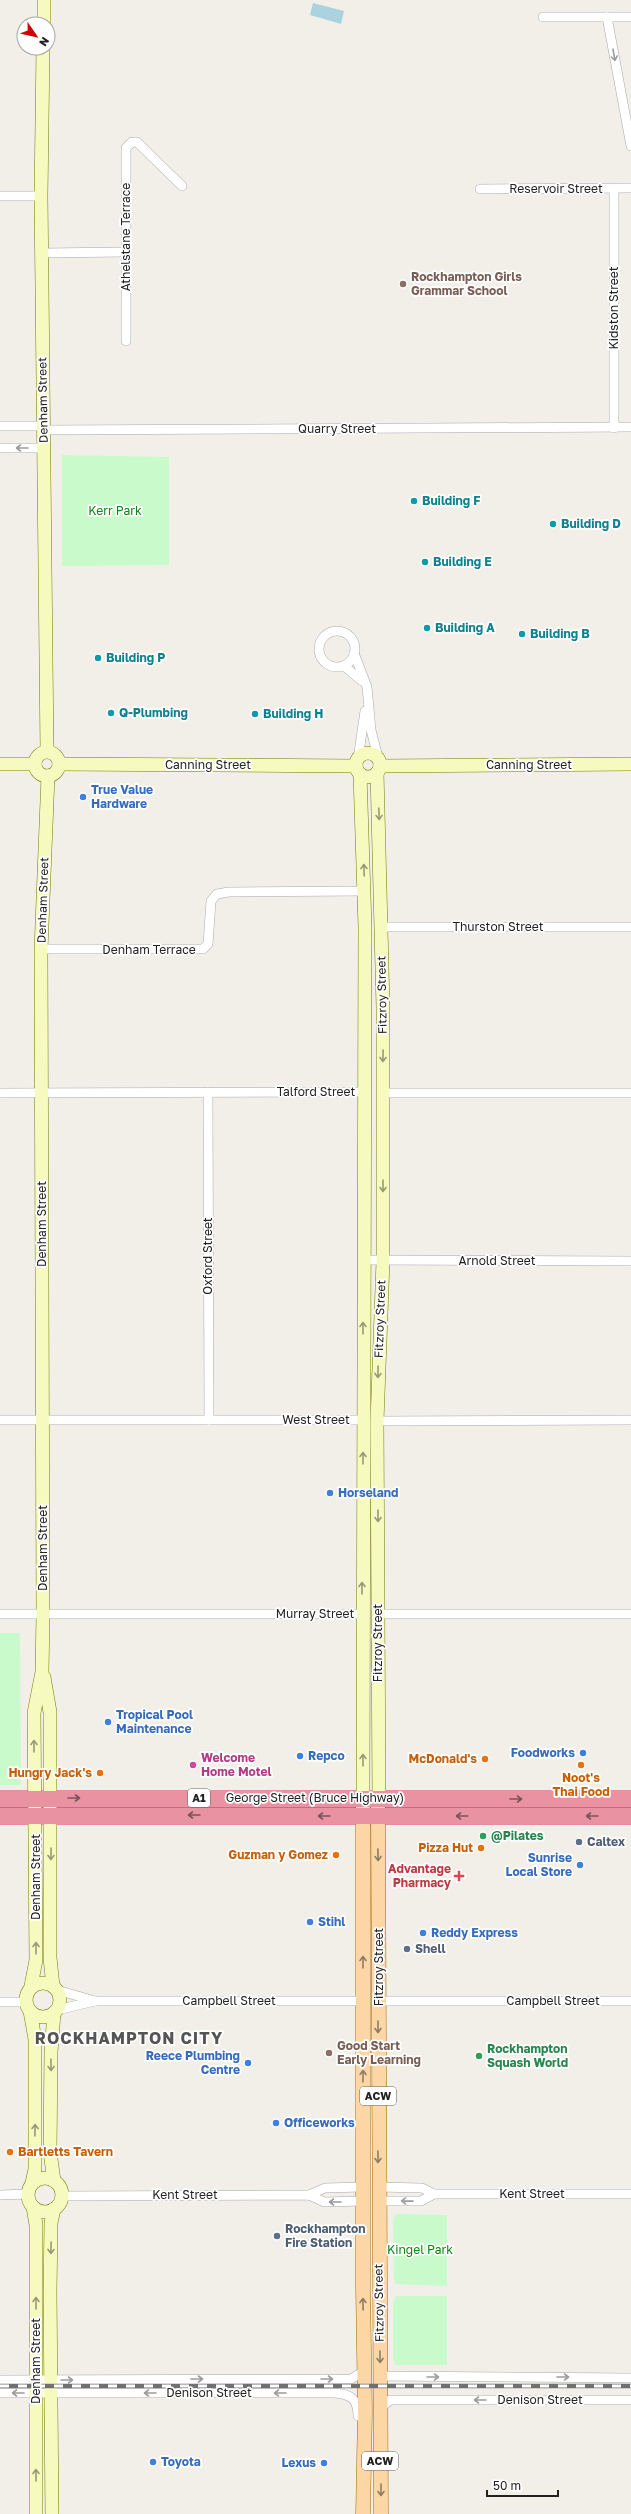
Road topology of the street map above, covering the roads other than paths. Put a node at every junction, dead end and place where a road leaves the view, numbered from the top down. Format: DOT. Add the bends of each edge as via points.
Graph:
graph roads {
  1 [pos="44,0"];
  2 [pos="44,16"];
  3 [pos="543,17"];
  4 [pos="607,17"];
  5 [pos="631,17"];
  6 [pos="44,56"];
  7 [pos="631,146"];
  8 [pos="182,186"];
  9 [pos="631,188"];
  10 [pos="480,189"];
  11 [pos="614,189"];
  12 [pos="0,196"];
  13 [pos="42,196"];
  14 [pos="126,252"];
  15 [pos="43,253"];
  16 [pos="126,341"];
  17 [pos="0,426"];
  18 [pos="631,427"];
  19 [pos="44,428"];
  20 [pos="614,428"];
  21 [pos="0,448"];
  22 [pos="44,448"];
  23 [pos="354,653"];
  24 [pos="344,666"];
  25 [pos="47,751"];
  26 [pos="0,764"];
  27 [pos="35,764"];
  28 [pos="59,764"];
  29 [pos="631,764"];
  30 [pos="358,766"];
  31 [pos="379,766"];
  32 [pos="48,776"];
  33 [pos="363,848"];
  34 [pos="380,848"];
  35 [pos="365,891"];
  36 [pos="379,891"];
  37 [pos="365,926"];
  38 [pos="381,926"];
  39 [pos="631,927"];
  40 [pos="41,950"];
  41 [pos="208,1092"];
  42 [pos="365,1092"];
  43 [pos="0,1093"];
  44 [pos="42,1093"];
  45 [pos="382,1093"];
  46 [pos="631,1093"];
  47 [pos="364,1260"];
  48 [pos="383,1261"];
  49 [pos="631,1261"];
  50 [pos="0,1420"];
  51 [pos="42,1420"];
  52 [pos="208,1420"];
  53 [pos="363,1420"];
  54 [pos="631,1420"];
  55 [pos="377,1421"];
  56 [pos="0,1614"];
  57 [pos="362,1614"];
  58 [pos="377,1614"];
  59 [pos="631,1614"];
  60 [pos="43,1615"];
  61 [pos="42,1672"];
  62 [pos="363,1711"];
  63 [pos="378,1711"];
  64 [pos="51,1798"];
  65 [pos="0,1799"];
  66 [pos="35,1799"];
  67 [pos="371,1799"];
  68 [pos="631,1799"];
  69 [pos="51,1815"];
  70 [pos="0,1816"];
  71 [pos="35,1816"];
  72 [pos="371,1816"];
  73 [pos="631,1816"];
  74 [pos="32,1986"];
  75 [pos="55,1988"];
  76 [pos="363,2000"];
  77 [pos="95,2001"];
  78 [pos="378,2001"];
  79 [pos="631,2001"];
  80 [pos="0,2002"];
  81 [pos="28,2007"];
  82 [pos="56,2011"];
  83 [pos="54,2181"];
  84 [pos="362,2187"];
  85 [pos="30,2188"];
  86 [pos="0,2194"];
  87 [pos="378,2194"];
  88 [pos="434,2194"];
  89 [pos="631,2194"];
  90 [pos="309,2195"];
  91 [pos="62,2196"];
  92 [pos="363,2201"];
  93 [pos="33,2207"];
  94 [pos="54,2209"];
  95 [pos="364,2371"];
  96 [pos="380,2376"];
  97 [pos="631,2378"];
  98 [pos="0,2380"];
  99 [pos="36,2380"];
  100 [pos="51,2380"];
  101 [pos="0,2393"];
  102 [pos="35,2393"];
  103 [pos="52,2393"];
  104 [pos="631,2400"];
  105 [pos="380,2409"];
  106 [pos="364,2458"];
  107 [pos="36,2514"];
  108 [pos="52,2514"];
  109 [pos="363,2514"];
  110 [pos="381,2514"];
  1 -- 2 [label="street"];
  3 -- 4 [label="street"];
  4 -- 5 [label="street"];
  4 -- 7 [label="street, one-way"];
  6 -- 13 [label="street, Denham Street"];
  8 -- 14 [label="street, Athelstane Terrace" via="138,142 132,142 126,148"];
  9 -- 11 [label="street, Reservoir Street"];
  10 -- 11 [label="street, Reservoir Street"];
  11 -- 20 [label="street, Kidston Street"];
  12 -- 13 [label="street"];
  13 -- 15 [label="street, Denham Street"];
  14 -- 15 [label="street"];
  14 -- 16 [label="street, Athelstane Terrace"];
  15 -- 19 [label="street, Denham Street"];
  17 -- 19 [label="street, Quarry Street"];
  18 -- 20 [label="street, Quarry Street"];
  19 -- 20 [label="street, Quarry Street"];
  19 -- 22 [label="street, Denham Street"];
  22 -- 21 [label="street, one-way"];
  22 -- 25 [label="street, Denham Street"];
  23 -- 24 [label="street"];
  23 -- 24 [label="street" via="354,642 346,634 336,631 325,636 320,647 322,658 332,666"];
  23 -- 31 [label="street" via="368,687 371,730"];
  24 -- 30 [label="street" via="360,677 364,685 365,712"];
  25 -- 27 [label="street" via="38,756"];
  25 -- 28 [label="street" via="56,755"];
  26 -- 27 [label="street"];
  27 -- 32 [label="street" via="40,774"];
  28 -- 30 [label="street, Canning Street"];
  28 -- 32 [label="street" via="56,771"];
  29 -- 31 [label="street, Canning Street"];
  30 -- 31 [label="street" via="371,777"];
  30 -- 31 [label="street" via="364,754 372,754"];
  30 -- 33 [label="street, Fitzroy Street"];
  31 -- 34 [label="street, Fitzroy Street, one-way"];
  32 -- 40 [label="street, Denham Street"];
  33 -- 34 [label="street"];
  35 -- 33 [label="street, Fitzroy Street, one-way"];
  34 -- 36 [label="street, Fitzroy Street"];
  35 -- 36 [label="street, Denham Terrace"];
  35 -- 37 [label="street, Fitzroy Street"];
  35 -- 40 [label="street, Denham Terrace" via="217,894 211,901 208,944 203,950"];
  36 -- 38 [label="street, Fitzroy Street"];
  37 -- 38 [label="street, Thurston Street"];
  37 -- 42 [label="street, Fitzroy Street"];
  38 -- 39 [label="street, Thurston Street"];
  38 -- 45 [label="street, Fitzroy Street, one-way"];
  40 -- 44 [label="street, Denham Street"];
  41 -- 42 [label="street, Talford Street"];
  41 -- 44 [label="street, Talford Street"];
  41 -- 52 [label="street, Oxford Street"];
  42 -- 45 [label="street, Talford Street"];
  42 -- 47 [label="street, Fitzroy Street"];
  43 -- 44 [label="street, Talford Street"];
  44 -- 51 [label="street, Denham Street"];
  45 -- 46 [label="street, Talford Street"];
  45 -- 48 [label="street, Fitzroy Street, one-way"];
  47 -- 48 [label="street, Arnold Street"];
  53 -- 47 [label="street, Fitzroy Street, one-way"];
  48 -- 49 [label="street, Arnold Street"];
  48 -- 55 [label="street, Fitzroy Street, one-way"];
  50 -- 51 [label="street, West Street"];
  51 -- 52 [label="street, West Street"];
  51 -- 60 [label="street, Denham Street"];
  52 -- 53 [label="street, West Street"];
  53 -- 55 [label="street, West Street"];
  57 -- 53 [label="street, Fitzroy Street, one-way"];
  54 -- 55 [label="street, West Street"];
  55 -- 58 [label="street, Fitzroy Street, one-way"];
  56 -- 60 [label="street, Murray Street"];
  57 -- 58 [label="street, Murray Street"];
  57 -- 60 [label="street, Murray Street"];
  57 -- 62 [label="street, Fitzroy Street"];
  58 -- 59 [label="street, Murray Street"];
  58 -- 63 [label="street, Fitzroy Street"];
  60 -- 61 [label="street, Denham Street"];
  61 -- 64 [label="street, Denham Street" via="50,1712"];
  66 -- 61 [label="street, Denham Street, one-way" via="34,1713"];
  62 -- 63 [label="street"];
  67 -- 62 [label="street, Fitzroy Street, one-way"];
  63 -- 67 [label="street, Fitzroy Street"];
  64 -- 66 [label="highway, George Street (Bruce Highway) / A1"];
  64 -- 67 [label="highway, George Street (Bruce Highway) / A1, one-way"];
  64 -- 69 [label="street, Denham Street"];
  65 -- 66 [label="highway, George Street (Bruce Highway) / A1"];
  66 -- 71 [label="street, Denham Street"];
  67 -- 68 [label="highway, George Street (Bruce Highway) / A1, one-way"];
  67 -- 72 [label="main road, Fitzroy Street"];
  69 -- 71 [label="highway, George Street (Bruce Highway) / A1"];
  72 -- 69 [label="highway, George Street (Bruce Highway) / A1, one-way"];
  69 -- 75 [label="street, Denham Street, one-way" via="50,1958"];
  70 -- 71 [label="highway, George Street (Bruce Highway) / A1"];
  74 -- 71 [label="street, Denham Street, one-way" via="36,1960"];
  73 -- 72 [label="highway, George Street (Bruce Highway) / A1, one-way"];
  76 -- 72 [label="main road, Fitzroy Street / ACW, one-way"];
  72 -- 78 [label="main road, Fitzroy Street / ACW, one-way"];
  74 -- 75 [label="street" via="42,1982"];
  74 -- 81 [label="street" via="28,1991"];
  75 -- 77 [label="street, Campbell Street"];
  75 -- 82 [label="street" via="60,2000"];
  76 -- 77 [label="street, Campbell Street"];
  76 -- 78 [label="main road"];
  84 -- 76 [label="main road, Fitzroy Street / ACW, one-way"];
  77 -- 82 [label="street, Campbell Street"];
  78 -- 79 [label="street, Campbell Street"];
  78 -- 87 [label="main road, Fitzroy Street / ACW, one-way"];
  80 -- 81 [label="street"];
  81 -- 82 [label="street" via="44,2017"];
  85 -- 81 [label="street, one-way" via="35,2166 36,2039"];
  82 -- 83 [label="street, one-way" via="51,2052 50,2152"];
  83 -- 85 [label="street" via="45,2178"];
  83 -- 91 [label="street"];
  84 -- 87 [label="main road, Kent Street"];
  84 -- 90 [label="street, Kent Street" via="325,2188"];
  84 -- 92 [label="main road, Fitzroy Street / ACW"];
  85 -- 86 [label="street"];
  85 -- 93 [label="street" via="29,2201"];
  87 -- 88 [label="street, Kent Street" via="422,2188"];
  88 -- 87 [label="street, Kent Street, one-way" via="421,2201"];
  87 -- 92 [label="main road, Kent Street"];
  87 -- 96 [label="main road, Fitzroy Street / ACW, one-way"];
  88 -- 89 [label="street, Kent Street"];
  90 -- 91 [label="street, Kent Street"];
  92 -- 90 [label="street, Kent Street, one-way" via="324,2202"];
  91 -- 94 [label="street"];
  95 -- 92 [label="main road, Fitzroy Street / ACW, one-way"];
  93 -- 94 [label="street" via="43,2212"];
  99 -- 93 [label="street, Denham Street, one-way" via="36,2225"];
  94 -- 100 [label="street, Denham Street, one-way" via="51,2223"];
  100 -- 95 [label="street, Denison Street, one-way" via="351,2379"];
  95 -- 106 [label="main road, Fitzroy Street / ACW"];
  96 -- 97 [label="street, Denison Street, one-way"];
  96 -- 105 [label="main road, Fitzroy Street / ACW"];
  98 -- 99 [label="street, Denison Street"];
  99 -- 100 [label="street, Denison Street"];
  99 -- 102 [label="street, Denham Street"];
  100 -- 103 [label="street, Denham Street"];
  102 -- 101 [label="street, Denison Street, one-way"];
  102 -- 103 [label="street, Denison Street"];
  107 -- 102 [label="street, Denham Street, one-way"];
  106 -- 103 [label="street, Denison Street, one-way" via="358,2405 352,2397 342,2393"];
  103 -- 108 [label="street, Denham Street"];
  104 -- 105 [label="street, Denison Street, one-way" via="390,2400"];
  105 -- 110 [label="main road, Fitzroy Street / ACW, one-way"];
  106 -- 109 [label="main road, Fitzroy Street / ACW"];
}
